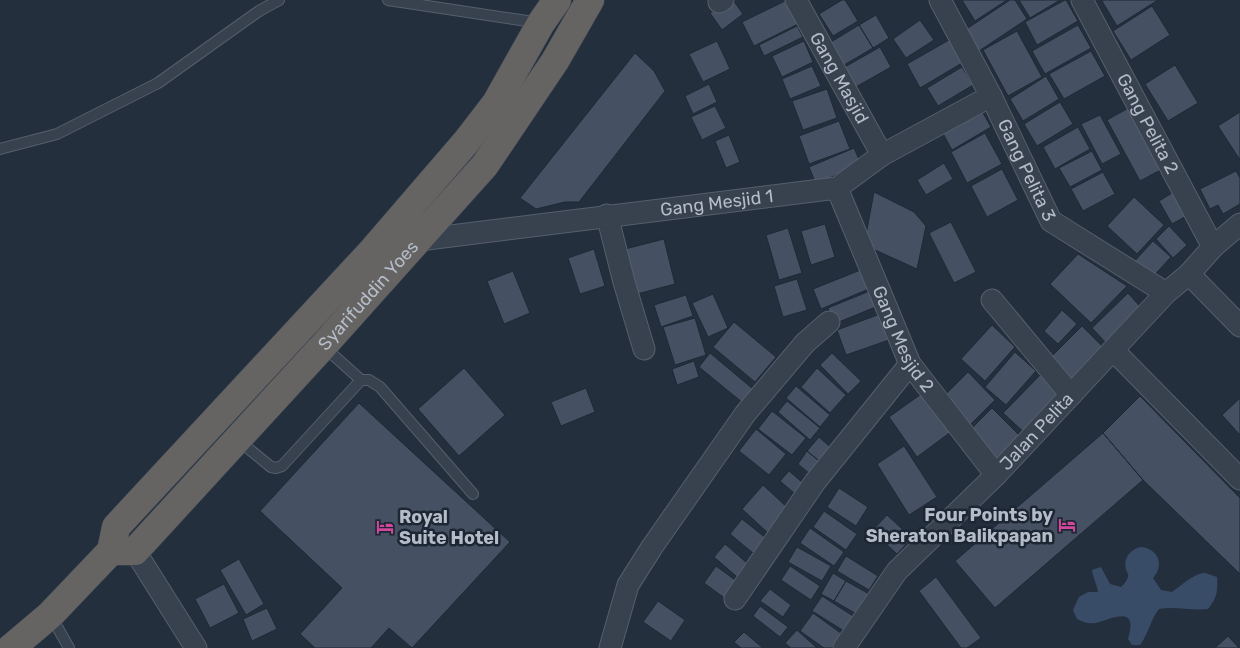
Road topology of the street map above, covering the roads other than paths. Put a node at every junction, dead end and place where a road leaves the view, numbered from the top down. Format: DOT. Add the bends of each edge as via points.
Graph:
graph roads {
  1 [pos="279,0"];
  2 [pos="388,0"];
  3 [pos="557,0"];
  4 [pos="590,0"];
  5 [pos="796,0"];
  6 [pos="940,0"];
  7 [pos="1082,0"];
  8 [pos="541,24"];
  9 [pos="991,96"];
  10 [pos="0,149"];
  11 [pos="882,155"];
  12 [pos="836,188"];
  13 [pos="607,215"];
  14 [pos="1240,224"];
  15 [pos="419,240"];
  16 [pos="1212,248"];
  17 [pos="1189,274"];
  18 [pos="1166,293"];
  19 [pos="992,300"];
  20 [pos="830,322"];
  21 [pos="1240,326"];
  22 [pos="302,327"];
  23 [pos="324,345"];
  24 [pos="644,349"];
  25 [pos="1112,350"];
  26 [pos="910,364"];
  27 [pos="361,380"];
  28 [pos="1071,395"];
  29 [pos="237,439"];
  30 [pos="996,475"];
  31 [pos="1240,479"];
  32 [pos="473,494"];
  33 [pos="123,551"];
  34 [pos="735,599"];
  35 [pos="50,615"];
  36 [pos="11,648"];
  37 [pos="69,648"];
  38 [pos="196,648"];
  39 [pos="610,648"];
  40 [pos="844,648"];
  1 -- 10 [label="lane" via="158,83 57,134"];
  2 -- 8 [label="lane"];
  3 -- 8 [label="highway"];
  4 -- 15 [label="highway, Syarifuddin Yoes" via="555,61 485,164"];
  5 -- 11 [label="street, Gang Masjid"];
  6 -- 9 [label="street, Gang Pelita 3"];
  7 -- 16 [label="street, Gang Pelita 2"];
  8 -- 22 [label="highway" via="496,103 466,142"];
  9 -- 11 [label="street, Gang Mesjid 1"];
  9 -- 18 [label="street, Gang Pelita 3" via="1051,221"];
  11 -- 12 [label="street, Gang Mesjid 1"];
  12 -- 13 [label="street, Gang Mesjid 1"];
  12 -- 26 [label="street, Gang Mesjid 2"];
  13 -- 15 [label="street, Gang Mesjid 1"];
  13 -- 24 [label="street"];
  14 -- 16 [label="street, Jalan Pelita"];
  15 -- 23 [label="highway, Syarifuddin Yoes"];
  16 -- 17 [label="street, Jalan Pelita"];
  17 -- 18 [label="street, Jalan Pelita"];
  17 -- 21 [label="street"];
  18 -- 25 [label="street, Jalan Pelita"];
  19 -- 28 [label="street"];
  20 -- 39 [label="street" via="805,343 745,414 652,547 628,585"];
  22 -- 23 [label="lane"];
  22 -- 33 [label="highway" via="116,527"];
  23 -- 27 [label="lane"];
  23 -- 29 [label="highway, Syarifuddin Yoes"];
  25 -- 28 [label="street, Jalan Pelita"];
  25 -- 31 [label="street"];
  26 -- 30 [label="street, Gang Mesjid 2"];
  26 -- 34 [label="street" via="815,482"];
  27 -- 29 [label="lane" via="282,466 271,467"];
  27 -- 32 [label="lane" via="369,380 380,387"];
  28 -- 30 [label="street, Jalan Pelita"];
  29 -- 33 [label="highway, Syarifuddin Yoes"];
  30 -- 40 [label="street, Jalan Pelita" via="897,571"];
  33 -- 35 [label="highway, Syarifuddin Yoes"];
  33 -- 38 [label="street"];
  35 -- 36 [label="highway, Syarifuddin Yoes"];
  35 -- 37 [label="lane"];
}
